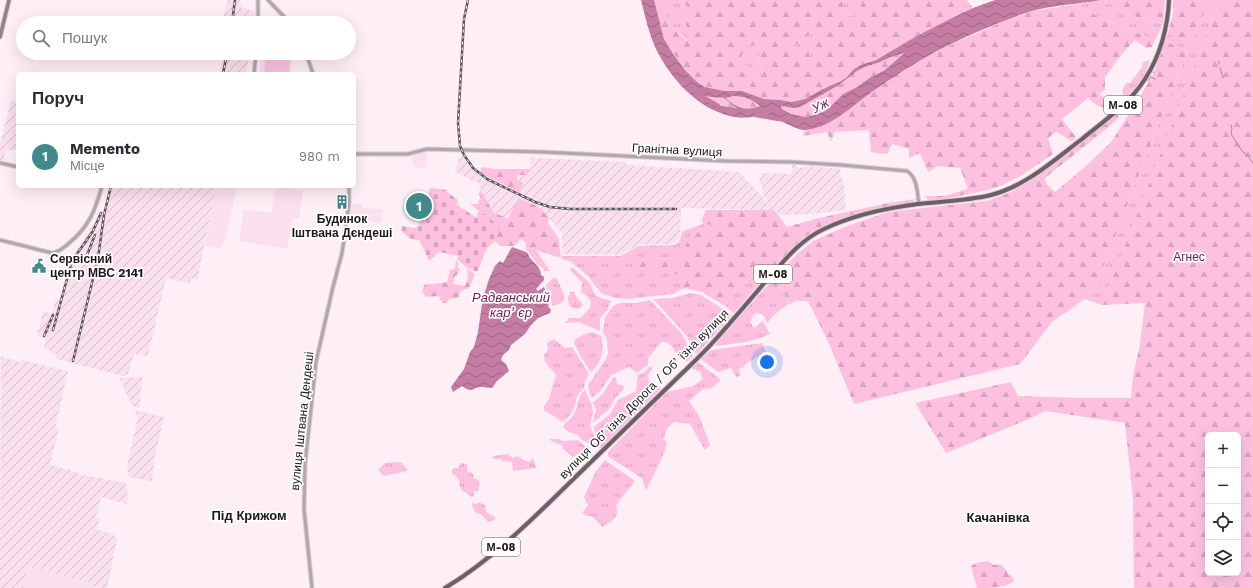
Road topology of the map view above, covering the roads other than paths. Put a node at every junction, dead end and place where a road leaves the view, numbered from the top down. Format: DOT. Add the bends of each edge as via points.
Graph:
graph roads {
  1 [pos="9,0"];
  2 [pos="258,0"];
  3 [pos="268,0"];
  4 [pos="1169,2"];
  5 [pos="258,16"];
  6 [pos="283,16"];
  7 [pos="0,37"];
  8 [pos="255,60"];
  9 [pos="308,60"];
  10 [pos="254,72"];
  11 [pos="312,72"];
  12 [pos="356,154"];
  13 [pos="0,163"];
  14 [pos="16,167"];
  15 [pos="100,188"];
  16 [pos="349,188"];
  17 [pos="920,204"];
  18 [pos="0,240"];
  19 [pos="312,588"];
  20 [pos="445,588"];
  1 -- 7 [label="main road"];
  2 -- 5 [label="street"];
  3 -- 6 [label="street"];
  4 -- 17 [label="highway, вулиця Обʼїзна Дорога / Обʼїзна вулиця / М-08" via="1165,33 1149,73 1128,100 1102,122 1033,176 1013,187 980,198"];
  8 -- 10 [label="street"];
  9 -- 11 [label="street"];
  12 -- 17 [label="street, Гранітна вулиця" via="408,154 427,149 841,165 907,171 915,179"];
  13 -- 14 [label="street"];
  15 -- 18 [label="street" via="92,218 82,232 59,251 52,254"];
  16 -- 19 [label="street, вулиця Іштвана Дендеші" via="342,250 316,362 305,464 304,509"];
  17 -- 20 [label="highway, вулиця Обʼїзна Дорога / Обʼїзна вулиця / М-08" via="868,214 823,229 809,238 785,259 707,348 552,500 483,562"];
}
